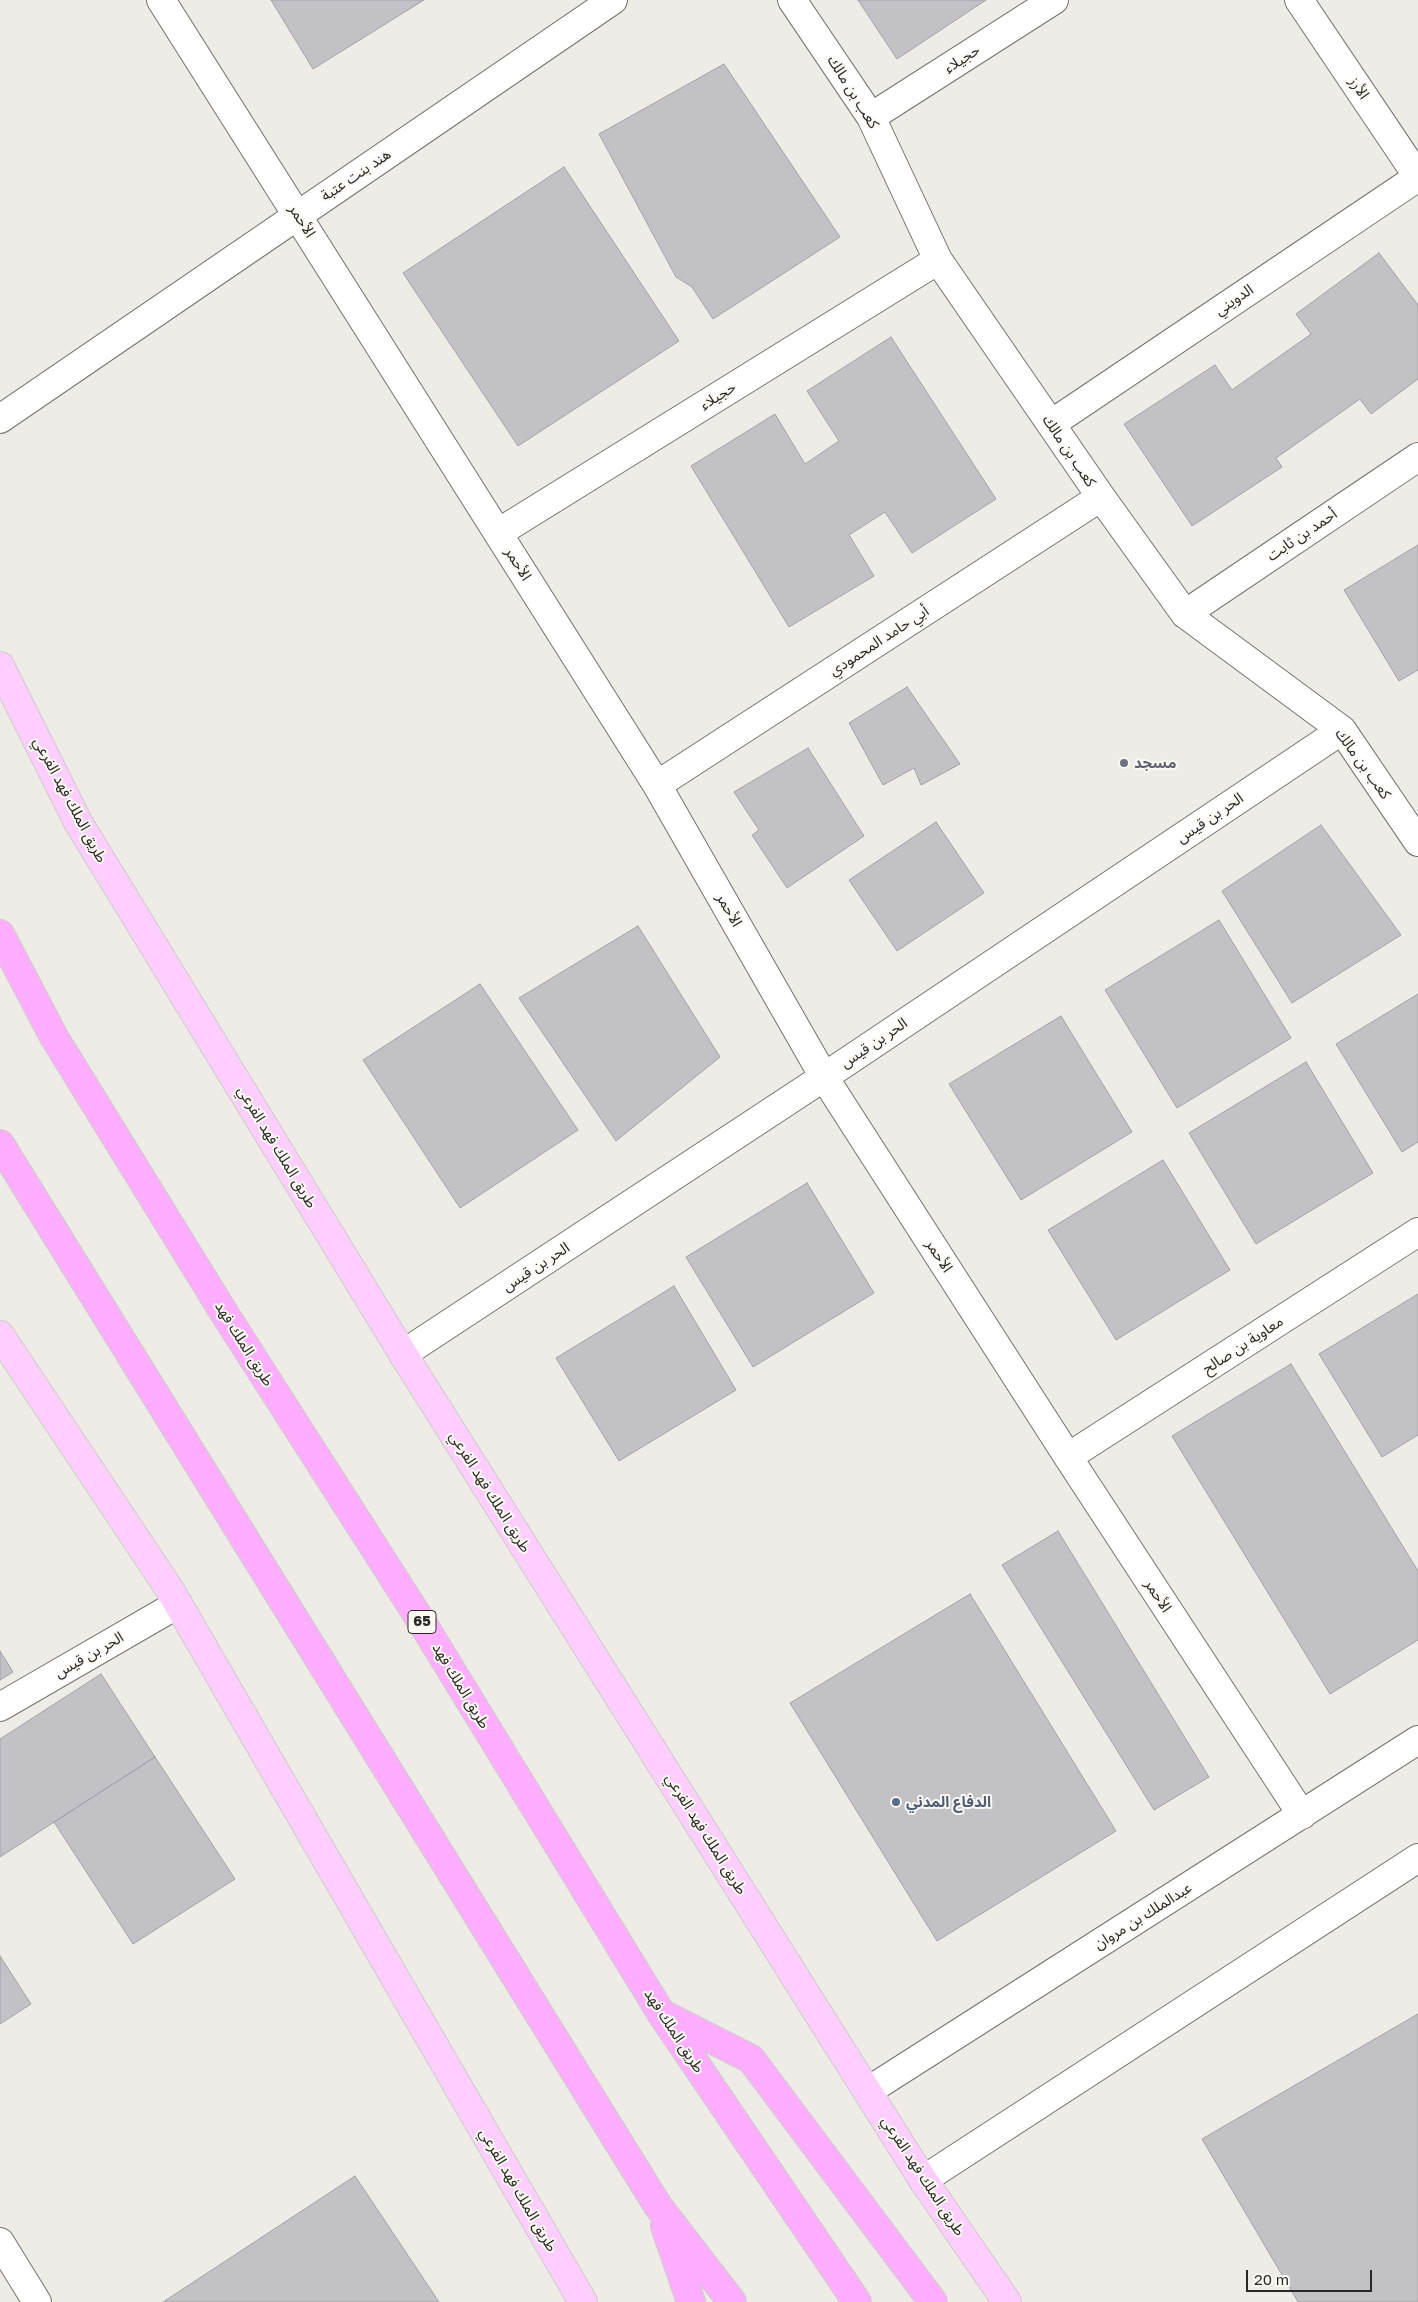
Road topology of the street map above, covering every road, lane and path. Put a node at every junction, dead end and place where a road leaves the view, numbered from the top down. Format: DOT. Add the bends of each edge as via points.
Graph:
graph roads {
  1 [pos="161,0"];
  2 [pos="613,0"];
  3 [pos="792,0"];
  4 [pos="1054,0"];
  5 [pos="1299,0"];
  6 [pos="871,117"];
  7 [pos="1418,177"];
  8 [pos="298,214"];
  9 [pos="938,260"];
  10 [pos="0,419"];
  11 [pos="1051,424"];
  12 [pos="1418,457"];
  13 [pos="1101,497"];
  14 [pos="498,533"];
  15 [pos="1185,614"];
  16 [pos="0,666"];
  17 [pos="1342,730"];
  18 [pos="657,785"];
  19 [pos="1418,842"];
  20 [pos="0,934"];
  21 [pos="824,1077"];
  22 [pos="0,1144"];
  23 [pos="1418,1232"];
  24 [pos="0,1335"];
  25 [pos="403,1354"];
  26 [pos="1068,1457"];
  27 [pos="178,1604"];
  28 [pos="0,1706"];
  29 [pos="1418,1740"];
  30 [pos="1302,1815"];
  31 [pos="1418,1858"];
  32 [pos="661,2013"];
  33 [pos="868,2091"];
  34 [pos="923,2180"];
  35 [pos="658,2206"];
  36 [pos="0,2242"];
  37 [pos="37,2302"];
  38 [pos="583,2302"];
  39 [pos="690,2302"];
  40 [pos="732,2302"];
  41 [pos="857,2302"];
  42 [pos="933,2302"];
  43 [pos="1006,2302"];
  1 -- 8 [label="street, الأحمر"];
  2 -- 8 [label="street, هند بنت عتبة"];
  3 -- 6 [label="street, كعب بن مالك"];
  4 -- 6 [label="street, حجيلاء"];
  5 -- 7 [label="street, الأرز"];
  6 -- 9 [label="street, كعب بن مالك"];
  7 -- 11 [label="street, الدويني"];
  8 -- 10 [label="street, هند بنت عتبة"];
  8 -- 14 [label="street, الأحمر"];
  9 -- 11 [label="street, كعب بن مالك"];
  9 -- 14 [label="street, حجيلاء"];
  11 -- 13 [label="street, كعب بن مالك"];
  12 -- 15 [label="street, أحمد بن ثابت"];
  13 -- 15 [label="street, كعب بن مالك"];
  13 -- 18 [label="street, أبي حامد المحمودي"];
  14 -- 18 [label="street, الأحمر"];
  15 -- 17 [label="street, كعب بن مالك"];
  16 -- 25 [label="main road, طريق الملك فهد الفرعي" via="78,822"];
  17 -- 19 [label="street, كعب بن مالك"];
  17 -- 21 [label="street, الحر بن قيس"];
  18 -- 21 [label="street, الأحمر"];
  20 -- 32 [label="highway, طريق الملك فهد / 65" via="54,1037 226,1316 418,1616"];
  21 -- 25 [label="street, الحر بن قيس"];
  21 -- 26 [label="street, الأحمر"];
  22 -- 35 [label="highway"];
  23 -- 26 [label="street, معاوية بن صالح"];
  24 -- 27 [label="main road, طريق الملك فهد الفرعي"];
  25 -- 33 [label="main road, طريق الملك فهد الفرعي"];
  26 -- 30 [label="street, الأحمر"];
  27 -- 28 [label="street, الحر بن قيس"];
  27 -- 38 [label="main road, طريق الملك فهد الفرعي"];
  29 -- 30 [label="street, عبدالملك بن مروان"];
  30 -- 33 [label="street, عبدالملك بن مروان"];
  31 -- 34 [label="street"];
  32 -- 41 [label="highway, طريق الملك فهد / 65"];
  32 -- 42 [label="highway" via="751,2059"];
  33 -- 34 [label="main road, طريق الملك فهد الفرعي"];
  34 -- 43 [label="main road, طريق الملك فهد الفرعي"];
  35 -- 39 [label="highway"];
  35 -- 40 [label="highway"];
  36 -- 37 [label="street"];
}
